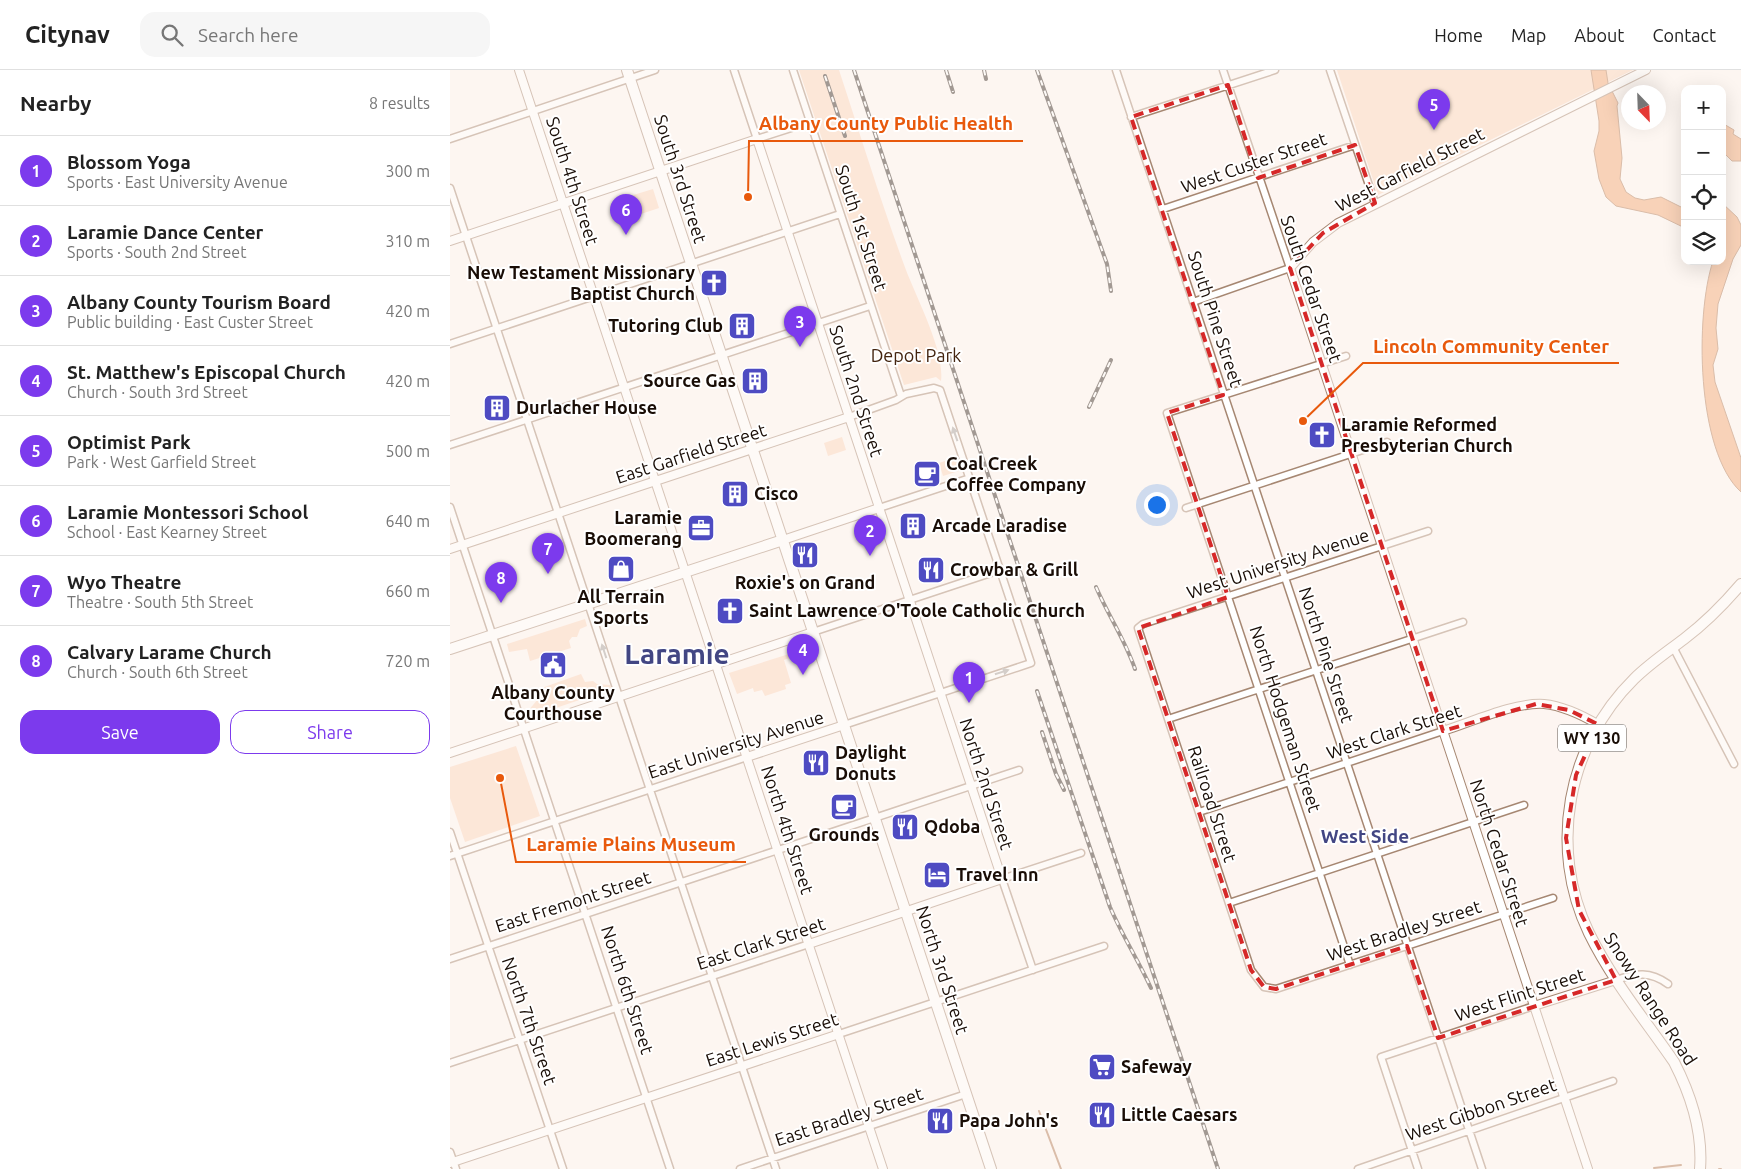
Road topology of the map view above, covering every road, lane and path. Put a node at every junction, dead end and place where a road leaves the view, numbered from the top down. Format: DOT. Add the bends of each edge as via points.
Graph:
graph roads {
  1 [pos="519,70"];
  2 [pos="655,70"];
  3 [pos="734,70"];
  4 [pos="793,70"];
  5 [pos="1116,70"];
  6 [pos="1223,70"];
  7 [pos="1275,70"];
  8 [pos="1330,70"];
  9 [pos="1646,70"];
  10 [pos="628,74"];
  11 [pos="1228,85"];
  12 [pos="533,111"];
  13 [pos="1131,117"];
  14 [pos="810,122"];
  15 [pos="450,139"];
  16 [pos="757,139"];
  17 [pos="1355,145"];
  18 [pos="660,171"];
  19 [pos="1258,178"];
  20 [pos="450,188"];
  21 [pos="1375,203"];
  22 [pos="563,204"];
  23 [pos="1162,209"];
  24 [pos="840,214"];
  25 [pos="788,232"];
  26 [pos="466,236"];
  27 [pos="450,241"];
  28 [pos="691,264"];
  29 [pos="1290,268"];
  30 [pos="594,296"];
  31 [pos="1193,302"];
  32 [pos="870,306"];
  33 [pos="818,324"];
  34 [pos="497,328"];
  35 [pos="450,344"];
  36 [pos="722,355"];
  37 [pos="1346,356"];
  38 [pos="1320,363"];
  39 [pos="624,388"];
  40 [pos="1224,395"];
  41 [pos="901,396"];
  42 [pos="849,417"];
  43 [pos="527,420"];
  44 [pos="1387,442"];
  45 [pos="450,445"];
  46 [pos="752,449"];
  47 [pos="1351,454"];
  48 [pos="970,478"];
  49 [pos="655,481"];
  50 [pos="1255,486"];
  51 [pos="1197,504"];
  52 [pos="450,507"];
  53 [pos="879,508"];
  54 [pos="1186,508"];
  55 [pos="558,513"];
  56 [pos="1428,531"];
  57 [pos="783,540"];
  58 [pos="463,545"];
  59 [pos="1381,546"];
  60 [pos="450,549"];
  61 [pos="1000,570"];
  62 [pos="686,572"];
  63 [pos="1285,578"];
  64 [pos="1741,584"];
  65 [pos="1228,597"];
  66 [pos="910,600"];
  67 [pos="588,604"];
  68 [pos="1463,622"];
  69 [pos="1138,628"];
  70 [pos="813,632"];
  71 [pos="493,635"];
  72 [pos="1412,638"];
  73 [pos="1673,647"];
  74 [pos="450,649"];
  75 [pos="716,665"];
  76 [pos="1315,670"];
  77 [pos="1259,688"];
  78 [pos="940,693"];
  79 [pos="619,697"];
  80 [pos="1168,718"];
  81 [pos="844,725"];
  82 [pos="1599,725"];
  83 [pos="524,728"];
  84 [pos="1443,731"];
  85 [pos="450,753"];
  86 [pos="747,757"];
  87 [pos="1346,763"];
  88 [pos="1734,764"];
  89 [pos="1019,770"];
  90 [pos="1290,781"];
  91 [pos="971,785"];
  92 [pos="650,789"];
  93 [pos="1524,805"];
  94 [pos="1199,812"];
  95 [pos="875,817"];
  96 [pos="554,821"];
  97 [pos="1473,822"];
  98 [pos="450,832"];
  99 [pos="778,850"];
  100 [pos="457,853"];
  101 [pos="1081,853"];
  102 [pos="1376,854"];
  103 [pos="450,856"];
  104 [pos="1320,873"];
  105 [pos="1002,879"];
  106 [pos="681,882"];
  107 [pos="1553,898"];
  108 [pos="1229,903"];
  109 [pos="906,911"];
  110 [pos="585,914"];
  111 [pos="1504,915"];
  112 [pos="809,944"];
  113 [pos="488,946"];
  114 [pos="1104,946"];
  115 [pos="1407,946"];
  116 [pos="450,959"];
  117 [pos="1350,965"];
  118 [pos="1033,970"];
  119 [pos="712,976"];
  120 [pos="1616,980"];
  121 [pos="1668,984"];
  122 [pos="1264,987"];
  123 [pos="936,1002"];
  124 [pos="1534,1006"];
  125 [pos="617,1008"];
  126 [pos="839,1034"];
  127 [pos="1438,1038"];
  128 [pos="520,1040"];
  129 [pos="450,1063"];
  130 [pos="742,1066"];
  131 [pos="1613,1081"];
  132 [pos="966,1094"];
  133 [pos="646,1098"];
  134 [pos="1565,1098"];
  135 [pos="869,1126"];
  136 [pos="550,1130"];
  137 [pos="1468,1130"];
  138 [pos="1412,1149"];
  139 [pos="450,1152"];
  140 [pos="772,1158"];
  141 [pos="453,1165"];
  142 [pos="563,1169"];
  143 [pos="670,1169"];
  144 [pos="740,1169"];
  145 [pos="776,1169"];
  146 [pos="884,1169"];
  147 [pos="991,1169"];
  148 [pos="1358,1169"];
  149 [pos="1418,1169"];
  150 [pos="1482,1169"];
  151 [pos="1588,1169"];
  152 [pos="1700,1169"];
  1 -- 12 [label="street, South 4th Street"];
  2 -- 10 [label="street"];
  3 -- 16 [label="street, South 2nd Street"];
  4 -- 14 [label="street, South 1st Street"];
  5 -- 13 [label="street, South Pine Street"];
  6 -- 11 [label="street, South Cedar Street"];
  7 -- 11 [label="street"];
  8 -- 17 [label="street"];
  9 -- 21 [label="street, West Garfield Street"];
  10 -- 12 [label="street"];
  10 -- 18 [label="main road, South 3rd Street"];
  11 -- 13 [label="street"];
  11 -- 19 [label="street, South Cedar Street"];
  12 -- 15 [label="street"];
  12 -- 22 [label="street, South 4th Street"];
  13 -- 23 [label="street, South Pine Street"];
  14 -- 16 [label="street"];
  14 -- 24 [label="street, South 1st Street"];
  16 -- 18 [label="street"];
  16 -- 25 [label="street, South 2nd Street"];
  17 -- 19 [label="street, West Custer Street"];
  17 -- 21 [label="street"];
  18 -- 22 [label="street"];
  18 -- 28 [label="main road, South 3rd Street"];
  19 -- 23 [label="street, West Custer Street"];
  19 -- 29 [label="street, South Cedar Street"];
  20 -- 26 [label="street"];
  21 -- 29 [label="street, West Garfield Street" via="1323,232"];
  22 -- 26 [label="street"];
  22 -- 30 [label="street, South 4th Street"];
  23 -- 31 [label="street, South Pine Street"];
  24 -- 25 [label="street"];
  24 -- 32 [label="street, South 1st Street"];
  25 -- 28 [label="street"];
  25 -- 33 [label="street, South 2nd Street"];
  26 -- 27 [label="street"];
  26 -- 34 [label="street"];
  28 -- 30 [label="street"];
  28 -- 36 [label="main road, South 3rd Street"];
  29 -- 31 [label="street, West Garfield Street"];
  29 -- 38 [label="street, South Cedar Street"];
  30 -- 34 [label="street"];
  30 -- 39 [label="street, South 4th Street"];
  31 -- 40 [label="street, South Pine Street"];
  32 -- 33 [label="street"];
  32 -- 41 [label="street, South 1st Street"];
  33 -- 36 [label="street"];
  33 -- 42 [label="street, South 2nd Street"];
  34 -- 35 [label="street"];
  34 -- 43 [label="street"];
  36 -- 39 [label="street"];
  36 -- 46 [label="main road, South 3rd Street"];
  37 -- 38 [label="street"];
  38 -- 40 [label="street"];
  38 -- 47 [label="street, South Cedar Street"];
  39 -- 43 [label="street"];
  39 -- 49 [label="street, South 4th Street"];
  40 -- 50 [label="street, South Pine Street"];
  40 -- 51 [label="street, North Hodgeman Street" via="1167,413"];
  41 -- 42 [label="street, East Garfield Street"];
  48 -- 41 [label="street, East Garfield Street, one-way" via="940,390"];
  42 -- 46 [label="street, East Garfield Street"];
  42 -- 53 [label="street, South 2nd Street"];
  43 -- 45 [label="street"];
  43 -- 55 [label="street"];
  44 -- 47 [label="street"];
  46 -- 49 [label="street, East Garfield Street"];
  46 -- 57 [label="main road, South 3rd Street"];
  47 -- 50 [label="street"];
  47 -- 59 [label="street, South Cedar Street"];
  48 -- 53 [label="street"];
  48 -- 61 [label="street"];
  49 -- 55 [label="street, East Garfield Street"];
  49 -- 62 [label="street, South 4th Street"];
  50 -- 51 [label="street"];
  50 -- 63 [label="street, South Pine Street"];
  51 -- 54 [label="street"];
  51 -- 65 [label="street, North Hodgeman Street"];
  52 -- 58 [label="street, North 6th Street"];
  53 -- 57 [label="street"];
  53 -- 66 [label="street, South 2nd Street"];
  55 -- 58 [label="street, East Garfield Street"];
  55 -- 67 [label="street"];
  56 -- 59 [label="street, West University Avenue"];
  57 -- 62 [label="main road"];
  57 -- 70 [label="main road, South 3rd Street"];
  58 -- 60 [label="street, East Garfield Street"];
  58 -- 71 [label="street, North 6th Street"];
  59 -- 63 [label="street, West University Avenue"];
  59 -- 72 [label="street, North Cedar Street"];
  61 -- 66 [label="street"];
  78 -- 61 [label="street, East University Avenue, one-way" via="1031,663"];
  62 -- 67 [label="main road"];
  62 -- 75 [label="street, South 4th Street"];
  63 -- 65 [label="street, West University Avenue"];
  63 -- 76 [label="street, North Pine Street"];
  64 -- 73 [label="main road, Snowy Range Road / WY 130" via="1714,614"];
  65 -- 69 [label="street, West University Avenue"];
  65 -- 77 [label="street, North Hodgeman Street"];
  66 -- 70 [label="street"];
  66 -- 78 [label="street, South 2nd Street"];
  67 -- 71 [label="main road"];
  79 -- 67 [label="street, one-way"];
  68 -- 72 [label="street"];
  69 -- 80 [label="street, Railroad Street"];
  70 -- 75 [label="street"];
  70 -- 81 [label="main road, South 3rd Street"];
  71 -- 74 [label="main road"];
  71 -- 83 [label="street, North 6th Street"];
  72 -- 76 [label="street"];
  72 -- 84 [label="street, North Cedar Street"];
  73 -- 82 [label="main road, Snowy Range Road / WY 130" via="1633,679"];
  73 -- 88 [label="street"];
  75 -- 79 [label="street"];
  75 -- 86 [label="street, South 4th Street"];
  76 -- 77 [label="street"];
  76 -- 87 [label="street, North Pine Street"];
  77 -- 80 [label="street"];
  77 -- 90 [label="street, North Hodgeman Street"];
  78 -- 81 [label="street, East University Avenue"];
  78 -- 91 [label="street, North 2nd Street"];
  79 -- 83 [label="street"];
  79 -- 92 [label="street"];
  80 -- 94 [label="street, Railroad Street"];
  81 -- 86 [label="street, East University Avenue"];
  81 -- 95 [label="main road, North 3rd Street"];
  82 -- 84 [label="street, West Clark Street" via="1569,710 1536,704"];
  82 -- 120 [label="main road, Snowy Range Road / WY 130" via="1576,775 1566,821 1566,838 1579,910"];
  83 -- 85 [label="street"];
  83 -- 96 [label="street, North 6th Street"];
  84 -- 87 [label="street, West Clark Street"];
  84 -- 97 [label="street, North Cedar Street"];
  86 -- 92 [label="street, East University Avenue"];
  86 -- 99 [label="street, North 4th Street"];
  87 -- 90 [label="street, West Clark Street"];
  87 -- 102 [label="street, North Pine Street"];
  89 -- 91 [label="street, East Fremont Street"];
  90 -- 94 [label="street, West Clark Street"];
  90 -- 104 [label="street, North Hodgeman Street"];
  91 -- 95 [label="street, East Fremont Street"];
  91 -- 105 [label="street, North 2nd Street"];
  92 -- 96 [label="street, East University Avenue"];
  92 -- 106 [label="street"];
  93 -- 97 [label="street"];
  94 -- 108 [label="street, Railroad Street"];
  95 -- 99 [label="street, East Fremont Street"];
  95 -- 109 [label="main road, North 3rd Street"];
  96 -- 100 [label="street, East University Avenue"];
  96 -- 110 [label="street, North 6th Street"];
  97 -- 102 [label="street"];
  97 -- 111 [label="street, North Cedar Street"];
  98 -- 100 [label="street, North 7th Street"];
  99 -- 106 [label="street, East Fremont Street"];
  99 -- 112 [label="street, North 4th Street"];
  100 -- 103 [label="street, East University Avenue"];
  100 -- 113 [label="street, North 7th Street"];
  101 -- 105 [label="street, East Clark Street"];
  102 -- 104 [label="street"];
  102 -- 115 [label="street, North Pine Street"];
  104 -- 108 [label="street"];
  104 -- 117 [label="street, North Hodgeman Street"];
  105 -- 109 [label="street, East Clark Street"];
  105 -- 118 [label="street, North 2nd Street"];
  106 -- 110 [label="street, East Fremont Street"];
  106 -- 119 [label="street"];
  107 -- 111 [label="street, West Bradley Street"];
  108 -- 122 [label="street, Railroad Street" via="1251,970"];
  109 -- 112 [label="street, East Clark Street"];
  109 -- 123 [label="main road, North 3rd Street"];
  110 -- 113 [label="street, East Fremont Street"];
  110 -- 125 [label="street, North 6th Street"];
  111 -- 115 [label="street, West Bradley Street"];
  111 -- 124 [label="street, North Cedar Street"];
  112 -- 119 [label="street, East Clark Street"];
  112 -- 126 [label="street, North 4th Street"];
  113 -- 116 [label="street, East Fremont Street"];
  113 -- 128 [label="street, North 7th Street"];
  114 -- 118 [label="street, East Lewis Street"];
  115 -- 117 [label="street, West Bradley Street"];
  115 -- 127 [label="street, North Pine Street"];
  117 -- 122 [label="street, West Bradley Street" via="1276,989"];
  118 -- 123 [label="street, East Lewis Street"];
  119 -- 125 [label="street, East Clark Street"];
  119 -- 130 [label="street"];
  120 -- 121 [label="street, West Flint Street" via="1628,975 1646,974"];
  120 -- 124 [label="street, West Flint Street"];
  120 -- 152 [label="main road, Snowy Range Road / WY 130" via="1683,1080 1700,1140"];
  123 -- 126 [label="street, East Lewis Street"];
  123 -- 132 [label="main road, North 3rd Street"];
  124 -- 127 [label="street, West Flint Street"];
  124 -- 134 [label="street, North Cedar Street"];
  125 -- 128 [label="street, East Clark Street"];
  125 -- 133 [label="street, North 6th Street"];
  126 -- 130 [label="street, East Lewis Street"];
  126 -- 135 [label="street, North 4th Street"];
  127 -- 137 [label="street, North Pine Street"];
  127 -- 138 [label="street, West Flint Street" via="1381,1057"];
  128 -- 129 [label="street, East Clark Street"];
  128 -- 136 [label="street, North 7th Street"];
  130 -- 133 [label="street, East Lewis Street"];
  130 -- 140 [label="street"];
  131 -- 134 [label="street, West Gibbon Street"];
  132 -- 135 [label="street, East Bradley Street"];
  132 -- 147 [label="main road, North 3rd Street"];
  133 -- 136 [label="street, East Lewis Street"];
  133 -- 143 [label="street, North 6th Street"];
  134 -- 137 [label="street, West Gibbon Street"];
  134 -- 151 [label="street, North Cedar Street"];
  135 -- 140 [label="street, East Bradley Street"];
  135 -- 146 [label="street, North 4th Street"];
  136 -- 141 [label="street, East Lewis Street"];
  136 -- 142 [label="street, North 7th Street"];
  137 -- 138 [label="street, West Gibbon Street"];
  137 -- 150 [label="street, North Pine Street"];
  138 -- 148 [label="street, West Gibbon Street"];
  138 -- 149 [label="street"];
  139 -- 141 [label="street"];
  140 -- 144 [label="street, East Bradley Street"];
  140 -- 145 [label="street"];
}
